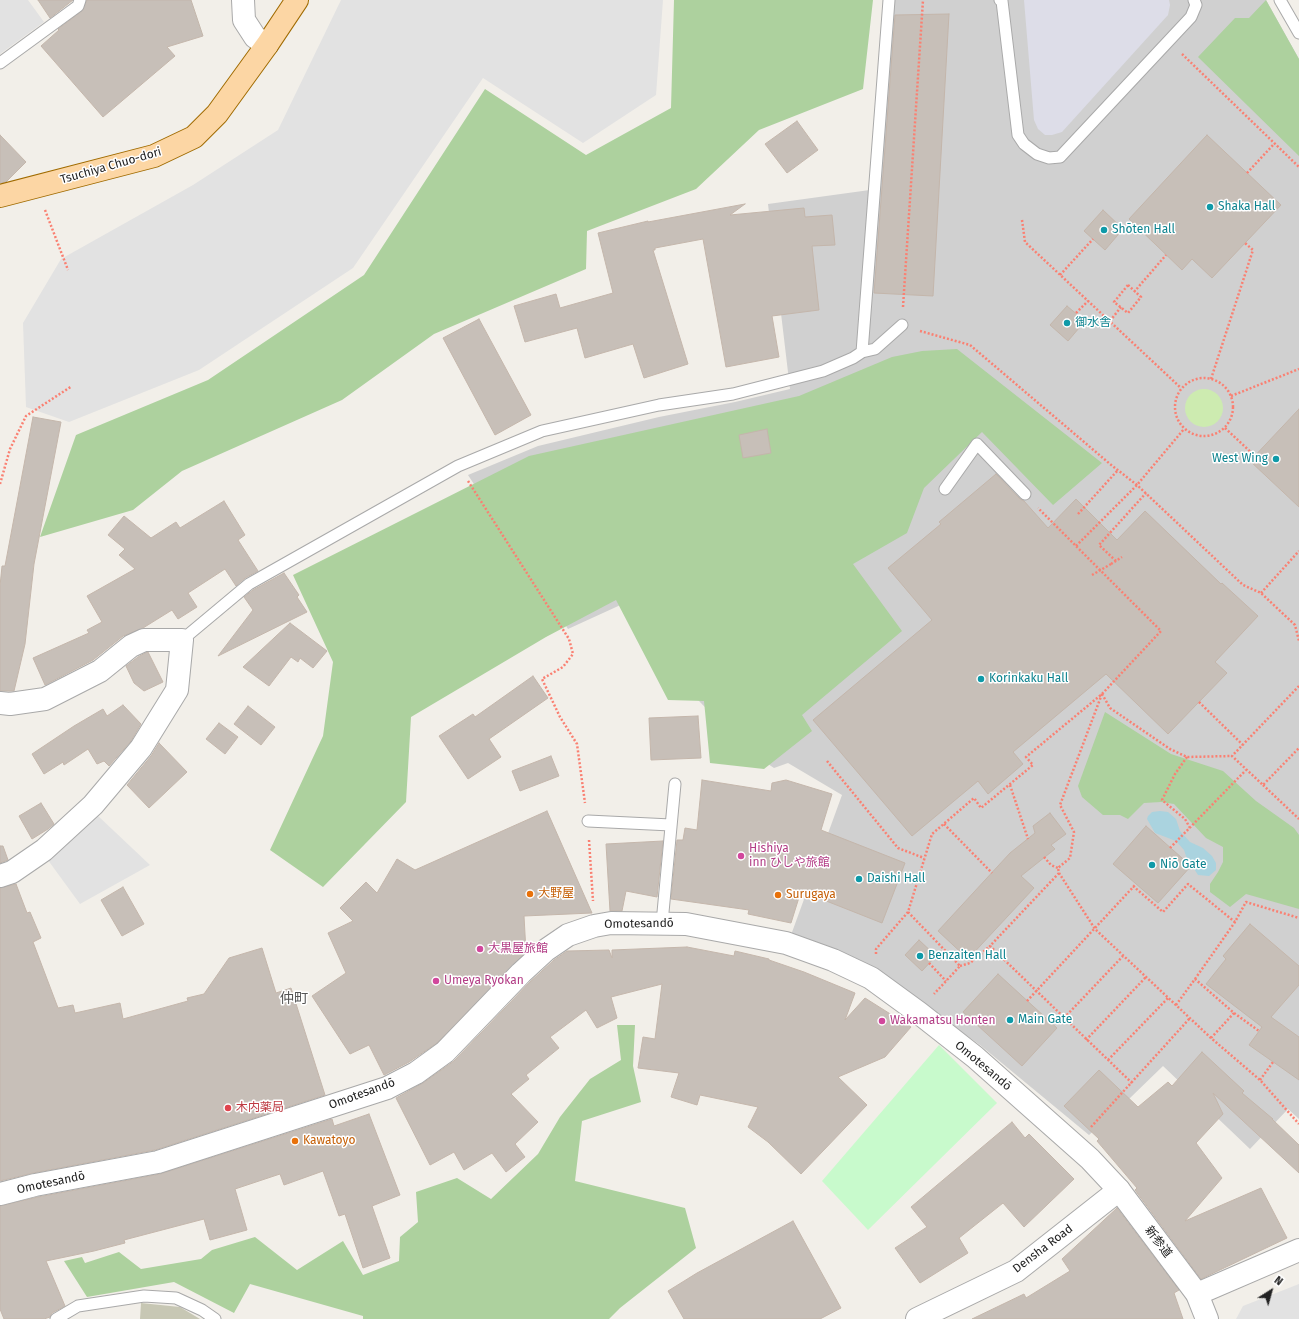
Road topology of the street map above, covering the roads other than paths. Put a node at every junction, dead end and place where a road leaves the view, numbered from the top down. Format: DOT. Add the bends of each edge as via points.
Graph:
graph roads {
  1 [pos="80,0"];
  2 [pos="243,0"];
  3 [pos="297,0"];
  4 [pos="889,0"];
  5 [pos="1000,0"];
  6 [pos="1194,0"];
  7 [pos="1280,0"];
  8 [pos="1299,33"];
  9 [pos="267,45"];
  10 [pos="0,63"];
  11 [pos="0,196"];
  12 [pos="902,325"];
  13 [pos="862,352"];
  14 [pos="945,489"];
  15 [pos="1025,494"];
  16 [pos="182,640"];
  17 [pos="0,703"];
  18 [pos="675,784"];
  19 [pos="588,821"];
  20 [pos="671,825"];
  21 [pos="0,876"];
  22 [pos="662,923"];
  23 [pos="1119,1190"];
  24 [pos="0,1194"];
  25 [pos="1299,1250"];
  26 [pos="1197,1294"];
  27 [pos="56,1319"];
  28 [pos="215,1319"];
  29 [pos="917,1319"];
  30 [pos="1207,1319"];
  1 -- 10 [label="lane" via="78,6"];
  2 -- 9 [label="street" via="244,20 255,37"];
  3 -- 9 [label="main road, Tsuchiya Chuo-dori"];
  4 -- 13 [label="lane"];
  5 -- 6 [label="lane" via="1018,135 1024,144 1037,154 1049,158 1060,157 1192,17 1196,5"];
  7 -- 8 [label="lane"];
  9 -- 11 [label="main road, Tsuchiya Chuo-dori" via="217,114 194,137 154,156"];
  12 -- 13 [label="lane" via="875,348"];
  13 -- 16 [label="lane" via="823,371 740,392 660,405 542,431 458,466 249,584"];
  14 -- 15 [label="lane" via="977,444"];
  16 -- 17 [label="street" via="144,640 131,646 100,671 45,699"];
  16 -- 21 [label="street" via="177,690 141,748 93,804 44,850 12,872"];
  18 -- 20 [label="lane"];
  19 -- 20 [label="lane"];
  20 -- 22 [label="lane"];
  22 -- 23 [label="street, Omotesandō" via="686,924 786,943 833,960 871,978 975,1057 1090,1159"];
  22 -- 24 [label="street, Omotesandō" via="611,923 568,935 546,950 521,973 445,1052 416,1073 387,1088 158,1162"];
  23 -- 26 [label="street, 新参道"];
  23 -- 29 [label="street, Densha Road" via="1016,1271"];
  25 -- 26 [label="street"];
  26 -- 30 [label="street, 新参道"];
  27 -- 28 [label="lane" via="78,1306 144,1296 176,1298"];
}
